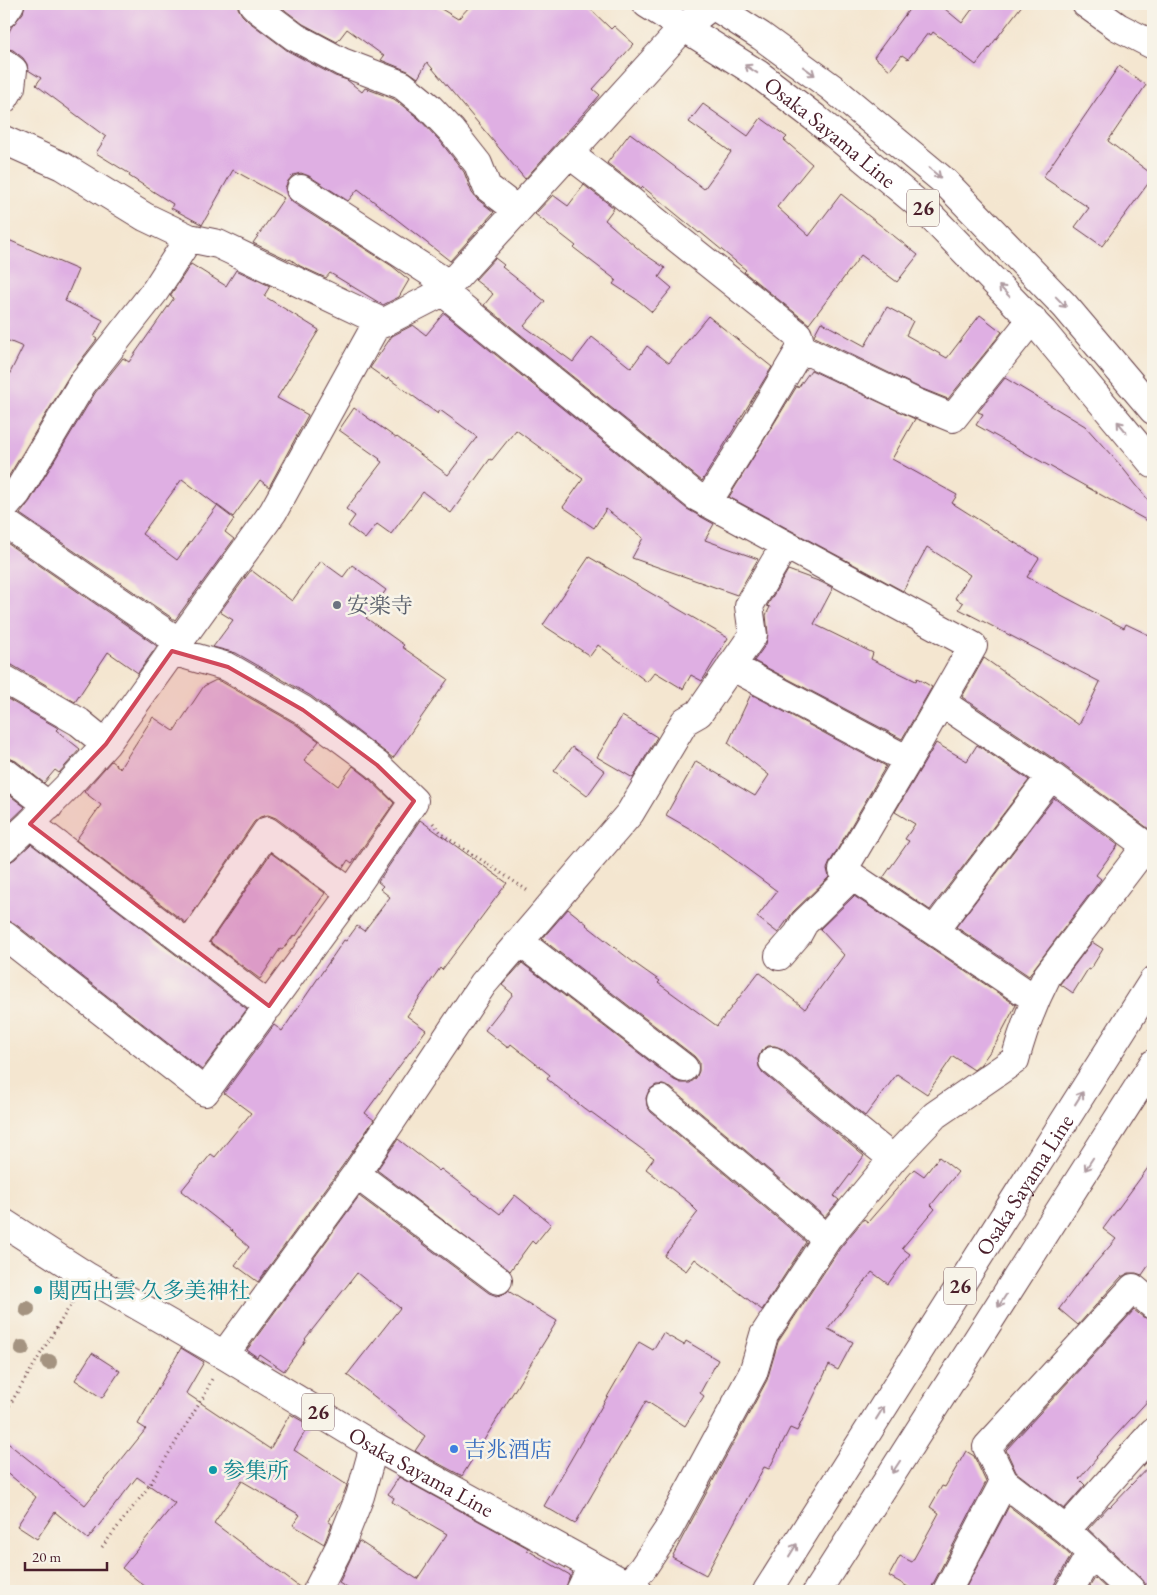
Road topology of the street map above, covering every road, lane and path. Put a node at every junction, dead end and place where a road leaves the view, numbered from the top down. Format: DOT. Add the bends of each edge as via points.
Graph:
graph roads {
  1 [pos="10,4"];
  2 [pos="253,4"];
  3 [pos="647,4"];
  4 [pos="712,4"];
  5 [pos="1086,4"];
  6 [pos="4,13"];
  7 [pos="684,26"];
  8 [pos="1153,45"];
  9 [pos="4,63"];
  10 [pos="4,99"];
  11 [pos="4,140"];
  12 [pos="569,154"];
  13 [pos="301,189"];
  14 [pos="517,210"];
  15 [pos="189,238"];
  16 [pos="447,288"];
  17 [pos="1032,319"];
  18 [pos="384,323"];
  19 [pos="800,348"];
  20 [pos="1153,410"];
  21 [pos="1153,464"];
  22 [pos="707,503"];
  23 [pos="4,508"];
  24 [pos="4,522"];
  25 [pos="785,544"];
  26 [pos="175,646"];
  27 [pos="731,666"];
  28 [pos="4,679"];
  29 [pos="941,702"];
  30 [pos="106,744"];
  31 [pos="908,760"];
  32 [pos="6,773"];
  33 [pos="1052,776"];
  34 [pos="414,801"];
  35 [pos="40,815"];
  36 [pos="4,848"];
  37 [pos="1153,851"];
  38 [pos="1153,856"];
  39 [pos="852,876"];
  40 [pos="351,893"];
  41 [pos="550,905"];
  42 [pos="934,931"];
  43 [pos="4,935"];
  44 [pos="520,942"];
  45 [pos="190,944"];
  46 [pos="779,956"];
  47 [pos="1153,981"];
  48 [pos="1035,999"];
  49 [pos="269,1006"];
  50 [pos="773,1061"];
  51 [pos="1153,1064"];
  52 [pos="684,1068"];
  53 [pos="661,1100"];
  54 [pos="893,1159"];
  55 [pos="356,1174"];
  56 [pos="4,1223"];
  57 [pos="827,1239"];
  58 [pos="88,1277"];
  59 [pos="498,1280"];
  60 [pos="1153,1305"];
  61 [pos="224,1355"];
  62 [pos="4,1414"];
  63 [pos="1152,1438"];
  64 [pos="374,1446"];
  65 [pos="1004,1482"];
  66 [pos="1066,1530"];
  67 [pos="102,1547"];
  68 [pos="1091,1553"];
  69 [pos="592,1566"];
  70 [pos="632,1588"];
  71 [pos="1131,1590"];
  72 [pos="317,1591"];
  73 [pos="580,1591"];
  74 [pos="766,1591"];
  75 [pos="816,1591"];
  76 [pos="947,1591"];
  77 [pos="1068,1591"];
  1 -- 6 [label="street"];
  2 -- 14 [label="street" via="295,37 342,62 402,85 452,131 478,164 487,187"];
  3 -- 7 [label="street, Osaka Sayama Line / 26"];
  4 -- 7 [label="street"];
  4 -- 20 [label="street, Osaka Sayama Line / 26, one-way" via="831,87 945,182 1065,306"];
  5 -- 8 [label="street" via="1118,27"];
  7 -- 12 [label="street"];
  17 -- 7 [label="street, Osaka Sayama Line / 26, one-way" via="923,208 758,74"];
  9 -- 10 [label="street" via="13,70 11,87"];
  11 -- 15 [label="street" via="62,166 145,217"];
  12 -- 14 [label="street"];
  12 -- 19 [label="street" via="798,335"];
  13 -- 16 [label="street"];
  14 -- 16 [label="street"];
  15 -- 18 [label="street" via="218,244"];
  15 -- 23 [label="street" via="155,291 82,384 17,493"];
  16 -- 18 [label="street"];
  16 -- 22 [label="street" via="655,464"];
  17 -- 19 [label="street" via="953,418"];
  21 -- 17 [label="street, Osaka Sayama Line / 26, one-way"];
  18 -- 26 [label="street" via="375,327 273,512"];
  19 -- 22 [label="street"];
  22 -- 25 [label="street"];
  24 -- 26 [label="street"];
  25 -- 27 [label="street" via="749,606 753,635"];
  25 -- 29 [label="street" via="972,646"];
  26 -- 30 [label="street"];
  26 -- 34 [label="street" via="228,666 303,710 377,765"];
  27 -- 31 [label="street"];
  27 -- 41 [label="street" via="699,713 685,721 630,813"];
  28 -- 30 [label="street" via="79,722"];
  29 -- 31 [label="street"];
  29 -- 33 [label="street"];
  30 -- 35 [label="street"];
  31 -- 39 [label="street" via="843,870"];
  32 -- 35 [label="street"];
  33 -- 37 [label="street"];
  33 -- 42 [label="street"];
  34 -- 40 [label="street"];
  34 -- 41 [label="path" via="443,835"];
  35 -- 36 [label="street"];
  35 -- 45 [label="street"];
  38 -- 48 [label="street" via="1140,854 1047,976"];
  39 -- 42 [label="street"];
  39 -- 46 [label="street" via="804,923"];
  40 -- 45 [label="street" via="268,831"];
  40 -- 49 [label="street"];
  41 -- 44 [label="street"];
  42 -- 48 [label="street"];
  43 -- 49 [label="street" via="205,1092"];
  44 -- 52 [label="street"];
  44 -- 55 [label="street" via="482,984"];
  45 -- 49 [label="street"];
  74 -- 47 [label="street, Osaka Sayama Line / 26, one-way"];
  48 -- 54 [label="street" via="1015,1060 936,1115"];
  50 -- 54 [label="street"];
  51 -- 75 [label="street, Osaka Sayama Line / 26, one-way"];
  53 -- 57 [label="street"];
  54 -- 57 [label="street"];
  55 -- 59 [label="street"];
  55 -- 61 [label="street"];
  56 -- 58 [label="street, Osaka Sayama Line / 26"];
  57 -- 70 [label="street" via="764,1335 754,1373 668,1530"];
  58 -- 61 [label="street, Osaka Sayama Line / 26"];
  58 -- 62 [label="path"];
  60 -- 65 [label="street" via="1133,1288 987,1447"];
  61 -- 64 [label="street, Osaka Sayama Line / 26"];
  61 -- 67 [label="path" via="204,1396 147,1489"];
  63 -- 66 [label="street"];
  64 -- 69 [label="street, Osaka Sayama Line / 26"];
  64 -- 72 [label="street" via="360,1496"];
  65 -- 66 [label="street"];
  65 -- 76 [label="street"];
  66 -- 68 [label="street"];
  68 -- 71 [label="street"];
  68 -- 77 [label="street"];
  69 -- 70 [label="street, Osaka Sayama Line / 26"];
  69 -- 73 [label="street"];
}
